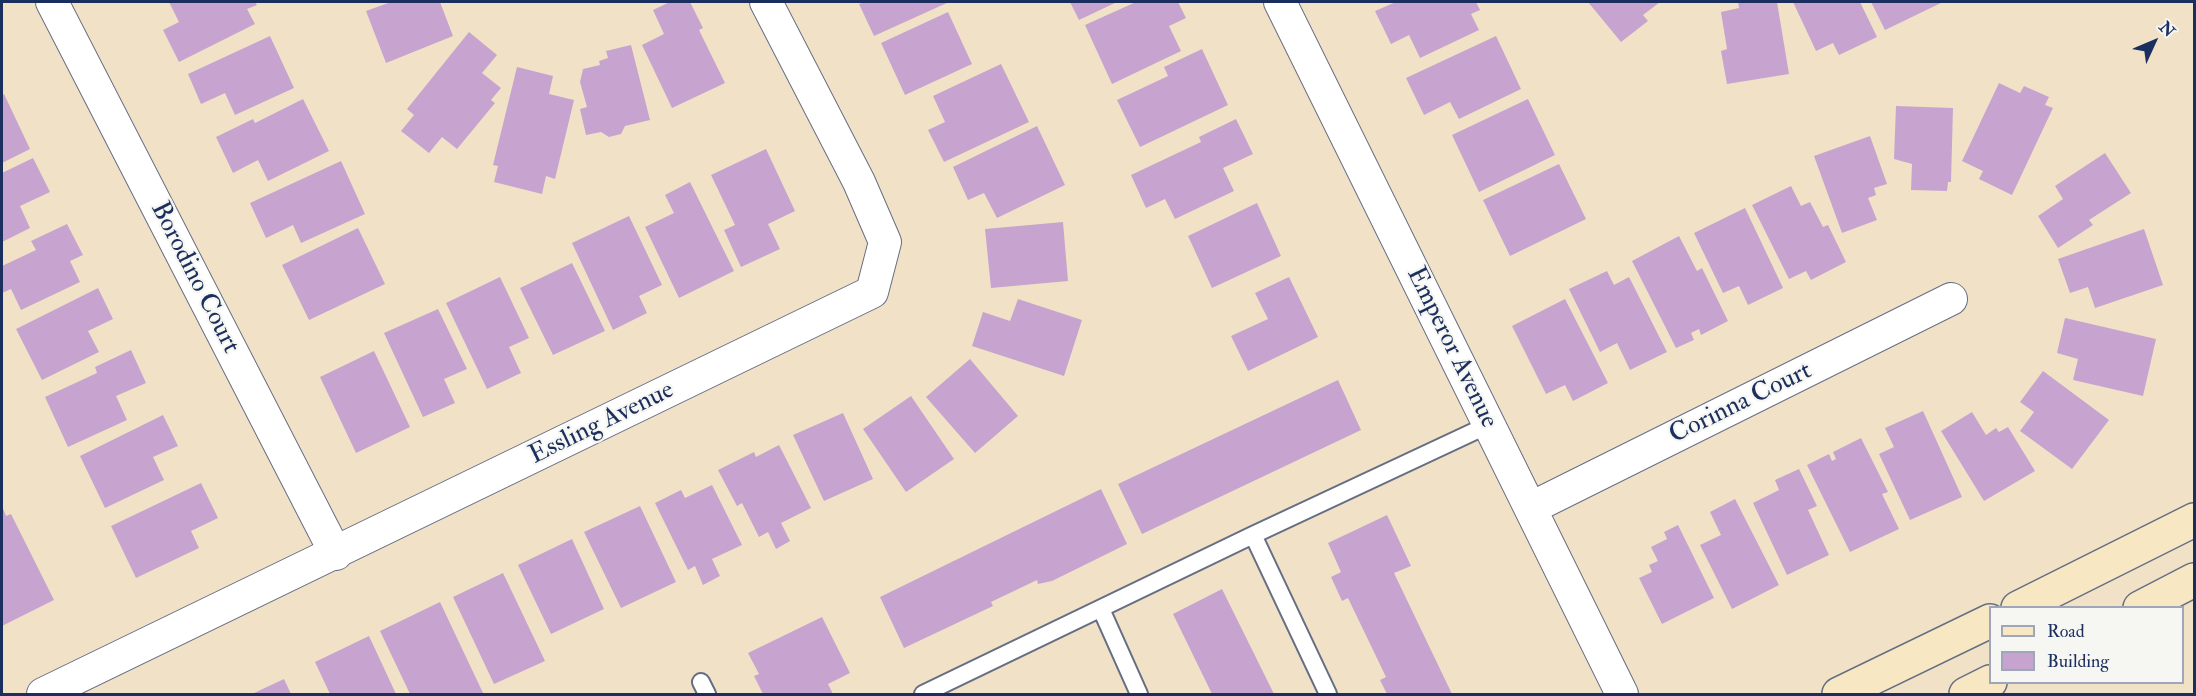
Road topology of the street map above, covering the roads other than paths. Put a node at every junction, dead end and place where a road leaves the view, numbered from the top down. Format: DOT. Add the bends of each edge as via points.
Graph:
graph roads {
  1 [pos="52,2"];
  2 [pos="766,2"];
  3 [pos="1280,2"];
  4 [pos="1951,299"];
  5 [pos="1488,425"];
  6 [pos="1531,508"];
  7 [pos="2194,520"];
  8 [pos="1253,535"];
  9 [pos="336,554"];
  10 [pos="2194,580"];
  11 [pos="2023,606"];
  12 [pos="2144,606"];
  13 [pos="1101,609"];
  14 [pos="1989,621"];
  15 [pos="1989,682"];
  16 [pos="43,694"];
  17 [pos="923,694"];
  18 [pos="1139,694"];
  19 [pos="1328,694"];
  20 [pos="1622,694"];
  21 [pos="1839,694"];
  22 [pos="1966,694"];
  1 -- 9 [label="street, Borodino Court"];
  2 -- 9 [label="street, Essling Avenue" via="859,182 885,242 872,292"];
  3 -- 5 [label="street, Emperor Avenue"];
  4 -- 6 [label="street, Corinna Court"];
  5 -- 6 [label="street, Emperor Avenue"];
  5 -- 8 [label="lane"];
  6 -- 20 [label="street, Emperor Avenue"];
  7 -- 11 [label="main road"];
  8 -- 13 [label="lane"];
  8 -- 19 [label="lane"];
  9 -- 16 [label="street, Essling Avenue"];
  10 -- 12 [label="main road"];
  13 -- 17 [label="lane"];
  13 -- 18 [label="lane"];
  14 -- 21 [label="main road"];
  15 -- 22 [label="main road"];
}
